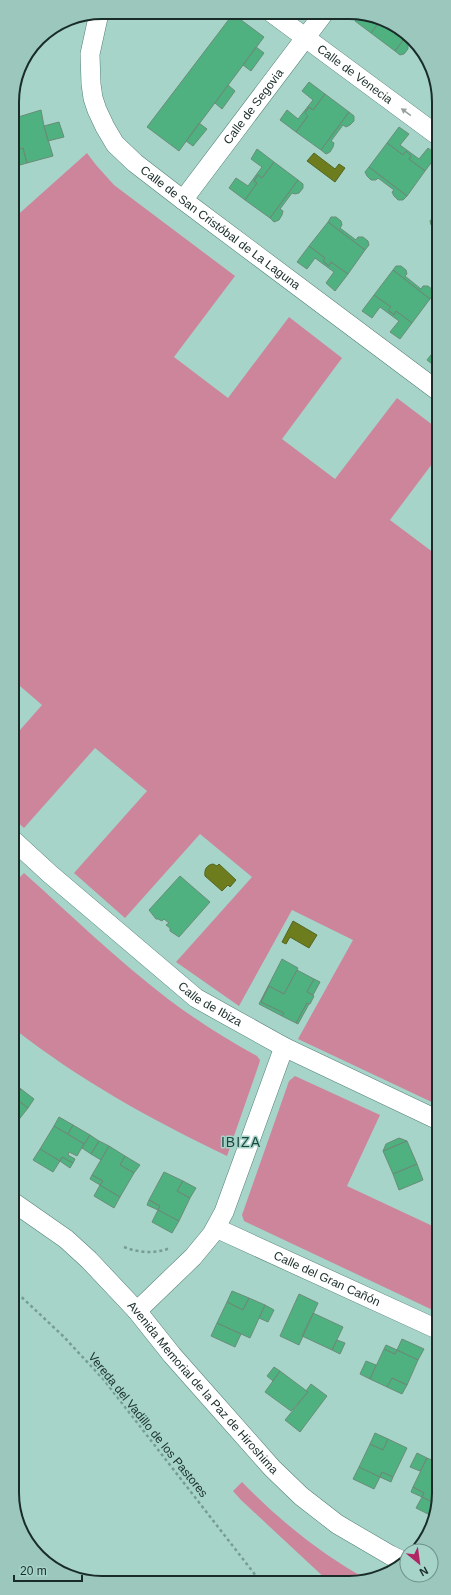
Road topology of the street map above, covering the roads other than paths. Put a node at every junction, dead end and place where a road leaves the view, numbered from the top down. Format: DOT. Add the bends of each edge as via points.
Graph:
graph roads {
  1 [pos="97,19"];
  2 [pos="280,19"];
  3 [pos="320,19"];
  4 [pos="306,38"];
  5 [pos="432,132"];
  6 [pos="183,200"];
  7 [pos="432,387"];
  8 [pos="19,846"];
  9 [pos="284,1047"];
  10 [pos="432,1117"];
  11 [pos="19,1206"];
  12 [pos="216,1228"];
  13 [pos="137,1311"];
  14 [pos="432,1327"];
  15 [pos="399,1560"];
  1 -- 6 [label="street, Calle de San Cristóbal de La Laguna" via="90,54 91,84 92,98 105,127 115,144 135,163"];
  2 -- 4 [label="street, Calle de Venecia"];
  3 -- 4 [label="street, Calle de Segovia"];
  5 -- 4 [label="street, Calle de Venecia, one-way"];
  4 -- 6 [label="street, Calle de Segovia"];
  6 -- 7 [label="street, Calle de San Cristóbal de La Laguna"];
  8 -- 9 [label="street, Calle de Ibiza" via="196,998"];
  9 -- 10 [label="street, Calle de Ibiza"];
  9 -- 12 [label="street"];
  11 -- 13 [label="street, Avenida Memorial de la Paz de Hiroshima" via="66,1239"];
  12 -- 13 [label="street" via="193,1257"];
  12 -- 14 [label="street, Calle del Gran Cañón"];
  13 -- 15 [label="street, Avenida Memorial de la Paz de Hiroshima" via="172,1355 272,1468 301,1496 337,1524"];
}
